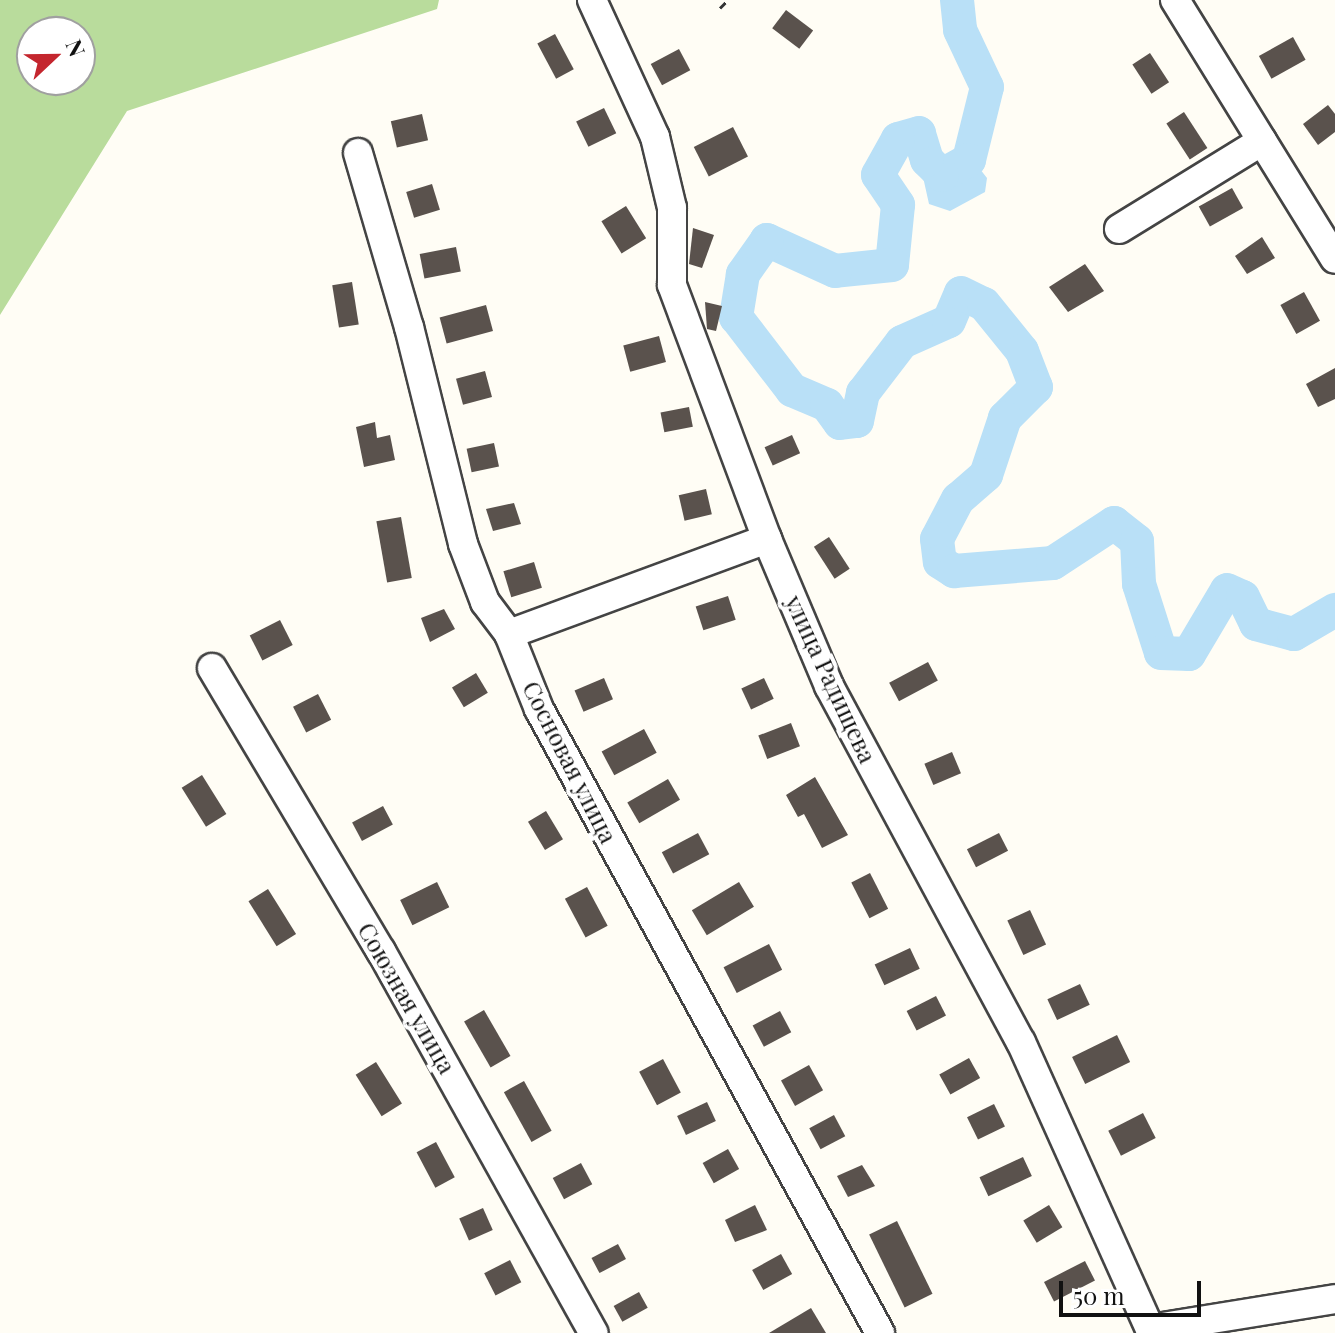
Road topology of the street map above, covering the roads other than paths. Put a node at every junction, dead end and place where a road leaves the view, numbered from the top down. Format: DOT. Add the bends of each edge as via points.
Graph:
graph roads {
  1 [pos="592,0"];
  2 [pos="1175,0"];
  3 [pos="1262,141"];
  4 [pos="358,153"];
  5 [pos="1119,229"];
  6 [pos="1335,259"];
  7 [pos="767,539"];
  8 [pos="509,634"];
  9 [pos="212,668"];
  10 [pos="1335,1299"];
  11 [pos="1148,1331"];
  12 [pos="594,1333"];
  13 [pos="880,1333"];
  1 -- 7 [label="street, улица Радищева" via="655,137 672,208 672,285"];
  2 -- 3 [label="street"];
  3 -- 5 [label="street"];
  3 -- 6 [label="street"];
  4 -- 8 [label="street, Сосновая улица" via="409,327 463,544 485,602"];
  7 -- 8 [label="street"];
  7 -- 11 [label="street, улица Радищева" via="829,686 1021,1042"];
  8 -- 13 [label="street, Сосновая улица" via="539,709"];
  9 -- 12 [label="street, Союзная улица" via="381,951"];
  10 -- 11 [label="street"];
}
